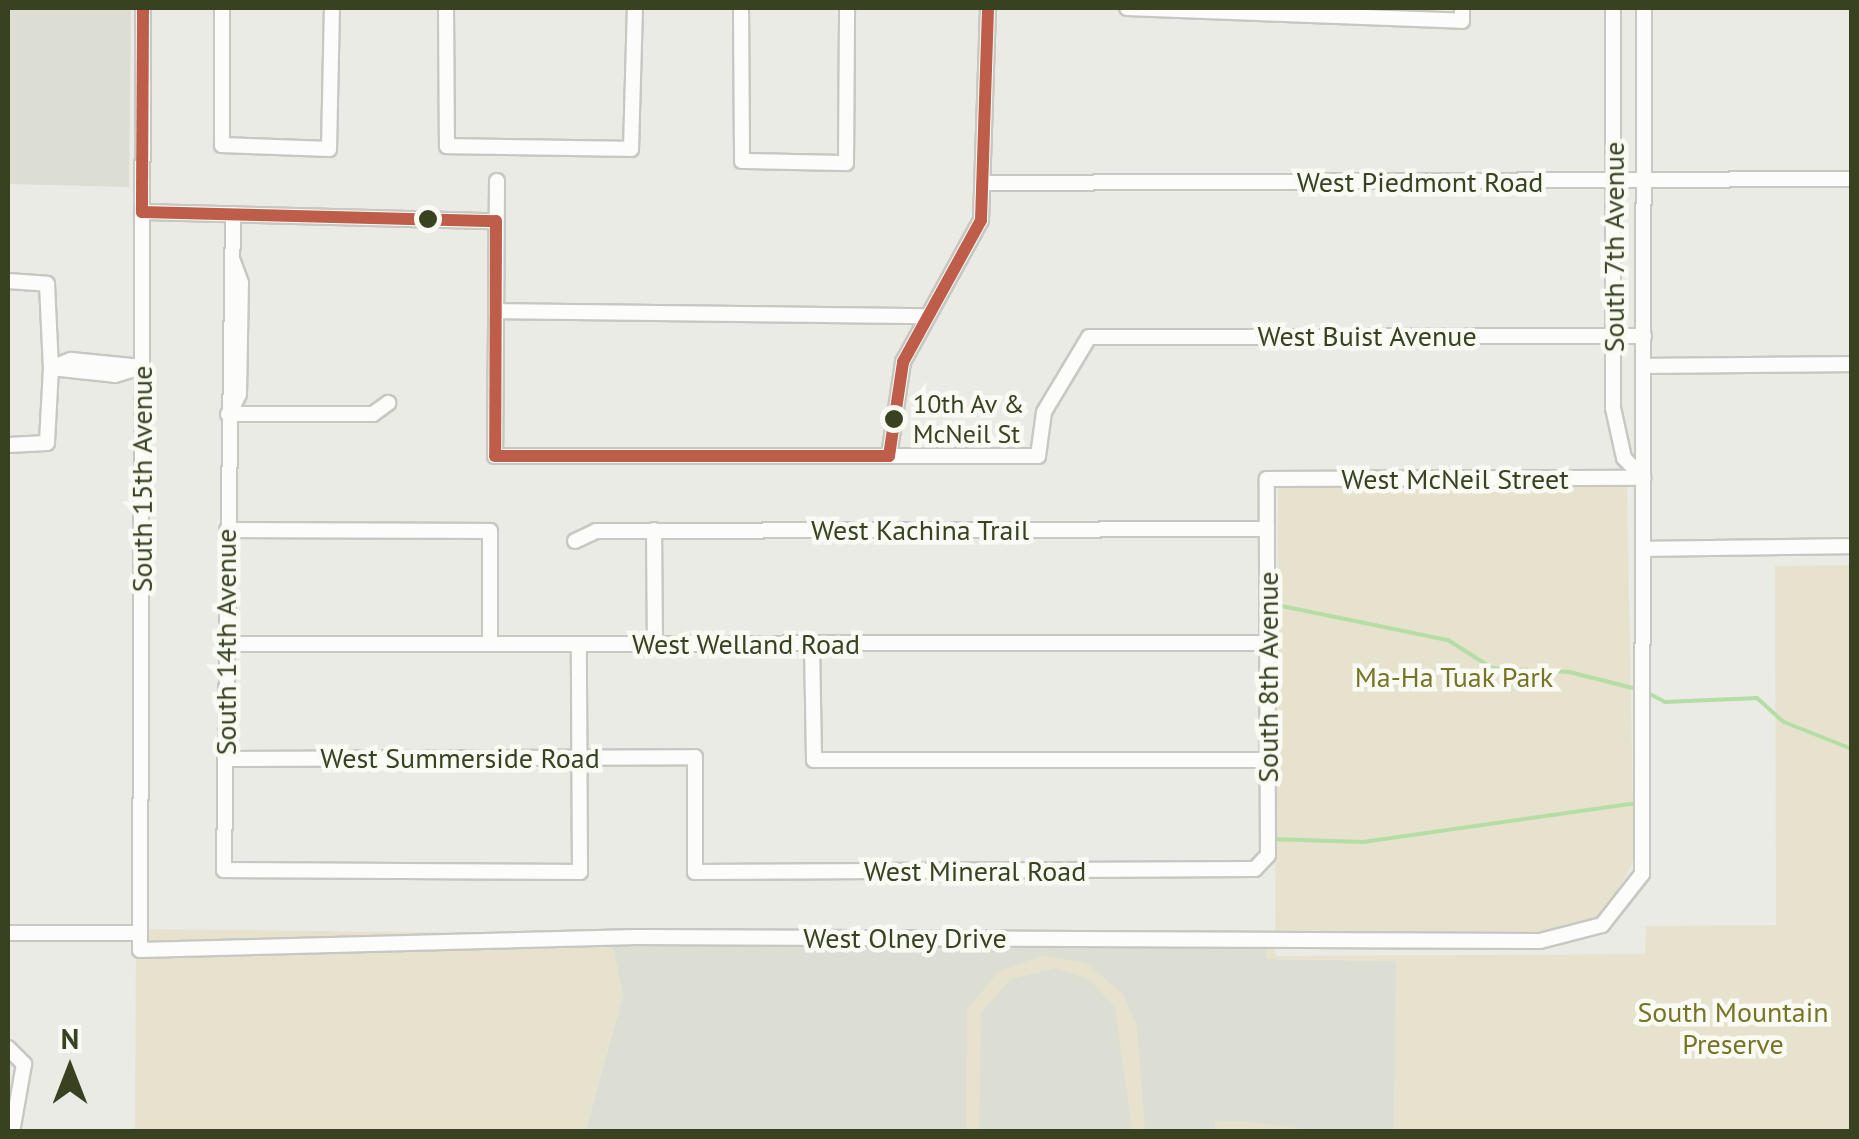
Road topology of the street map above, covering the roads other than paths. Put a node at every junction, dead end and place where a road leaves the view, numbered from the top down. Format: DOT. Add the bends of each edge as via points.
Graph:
graph roads {
  1 [pos="143,8"];
  2 [pos="222,8"];
  3 [pos="332,8"];
  4 [pos="446,8"];
  5 [pos="635,8"];
  6 [pos="741,8"];
  7 [pos="846,8"];
  8 [pos="988,8"];
  9 [pos="1126,8"];
  10 [pos="1613,8"];
  11 [pos="1644,8"];
  12 [pos="1462,14"];
  13 [pos="1852,179"];
  14 [pos="497,181"];
  15 [pos="1644,181"];
  16 [pos="1614,182"];
  17 [pos="988,183"];
  18 [pos="142,212"];
  19 [pos="233,214"];
  20 [pos="496,221"];
  21 [pos="8,281"];
  22 [pos="496,312"];
  23 [pos="922,316"];
  24 [pos="1614,336"];
  25 [pos="1644,336"];
  26 [pos="1852,364"];
  27 [pos="1643,366"];
  28 [pos="142,367"];
  29 [pos="51,368"];
  30 [pos="388,403"];
  31 [pos="228,414"];
  32 [pos="8,445"];
  33 [pos="889,456"];
  34 [pos="1642,478"];
  35 [pos="1267,479"];
  36 [pos="1267,529"];
  37 [pos="227,530"];
  38 [pos="654,530"];
  39 [pos="575,541"];
  40 [pos="1852,546"];
  41 [pos="1642,549"];
  42 [pos="225,644"];
  43 [pos="490,644"];
  44 [pos="579,644"];
  45 [pos="654,644"];
  46 [pos="812,644"];
  47 [pos="1268,644"];
  48 [pos="579,757"];
  49 [pos="226,760"];
  50 [pos="1268,760"];
  51 [pos="1255,869"];
  52 [pos="694,872"];
  53 [pos="1642,874"];
  54 [pos="8,933"];
  55 [pos="140,933"];
  56 [pos="140,950"];
  57 [pos="13,1050"];
  58 [pos="12,1132"];
  1 -- 18 [label="street, South 15th Avenue"];
  2 -- 3 [label="street" via="222,145 329,149"];
  4 -- 5 [label="street" via="447,146 631,149"];
  6 -- 7 [label="street" via="742,161 846,162"];
  8 -- 17 [label="street"];
  9 -- 12 [label="street"];
  10 -- 16 [label="street, South 7th Avenue"];
  11 -- 15 [label="street, South 7th Avenue"];
  13 -- 15 [label="street, West Piedmont Road"];
  14 -- 20 [label="street"];
  15 -- 16 [label="street, West Piedmont Road"];
  15 -- 25 [label="street, South 7th Avenue"];
  16 -- 17 [label="street, West Piedmont Road"];
  16 -- 24 [label="street, South 7th Avenue"];
  17 -- 23 [label="street" via="975,235"];
  18 -- 19 [label="street"];
  18 -- 28 [label="street, South 15th Avenue"];
  19 -- 20 [label="street"];
  19 -- 31 [label="street, South 14th Avenue"];
  20 -- 22 [label="street"];
  21 -- 29 [label="street" via="47,284"];
  22 -- 23 [label="street"];
  22 -- 33 [label="street" via="495,456"];
  23 -- 33 [label="street" via="897,386"];
  24 -- 25 [label="street, West Buist Avenue"];
  24 -- 33 [label="street, West Buist Avenue" via="1090,337 1044,412 1038,456"];
  24 -- 34 [label="street, South 7th Avenue" via="1617,439"];
  25 -- 27 [label="street, South 7th Avenue"];
  26 -- 27 [label="street"];
  27 -- 34 [label="street, South 7th Avenue"];
  28 -- 29 [label="street"];
  28 -- 55 [label="street, South 15th Avenue"];
  29 -- 32 [label="street" via="47,443"];
  30 -- 31 [label="street" via="373,414"];
  31 -- 37 [label="street, South 14th Avenue"];
  34 -- 35 [label="street, West McNeil Street"];
  34 -- 41 [label="street, South 7th Avenue"];
  35 -- 36 [label="street, South 8th Avenue"];
  36 -- 38 [label="street, West Kachina Trail"];
  36 -- 47 [label="street, South 8th Avenue"];
  37 -- 42 [label="street, South 14th Avenue"];
  37 -- 43 [label="street" via="490,531"];
  38 -- 39 [label="street, West Kachina Trail" via="596,531"];
  38 -- 45 [label="street"];
  40 -- 41 [label="street"];
  41 -- 53 [label="street, South 7th Avenue"];
  42 -- 43 [label="street, West Welland Road"];
  42 -- 49 [label="street, South 14th Avenue"];
  43 -- 44 [label="street, West Welland Road"];
  44 -- 45 [label="street, West Welland Road"];
  44 -- 48 [label="street"];
  45 -- 46 [label="street, West Welland Road"];
  46 -- 47 [label="street, West Welland Road"];
  46 -- 50 [label="street" via="814,760"];
  47 -- 50 [label="street, South 8th Avenue"];
  48 -- 49 [label="street, West Summerside Road"];
  48 -- 49 [label="street, South 14th Avenue" via="580,872 224,870"];
  48 -- 52 [label="street, West Summerside Road" via="695,757"];
  50 -- 51 [label="street, South 8th Avenue" via="1268,854"];
  51 -- 52 [label="street, West Mineral Road"];
  53 -- 56 [label="street, West Olney Drive" via="1602,924 1540,941 636,937"];
  54 -- 55 [label="street"];
  55 -- 56 [label="street, South 15th Avenue"];
  57 -- 58 [label="street" via="25,1082"];
}
